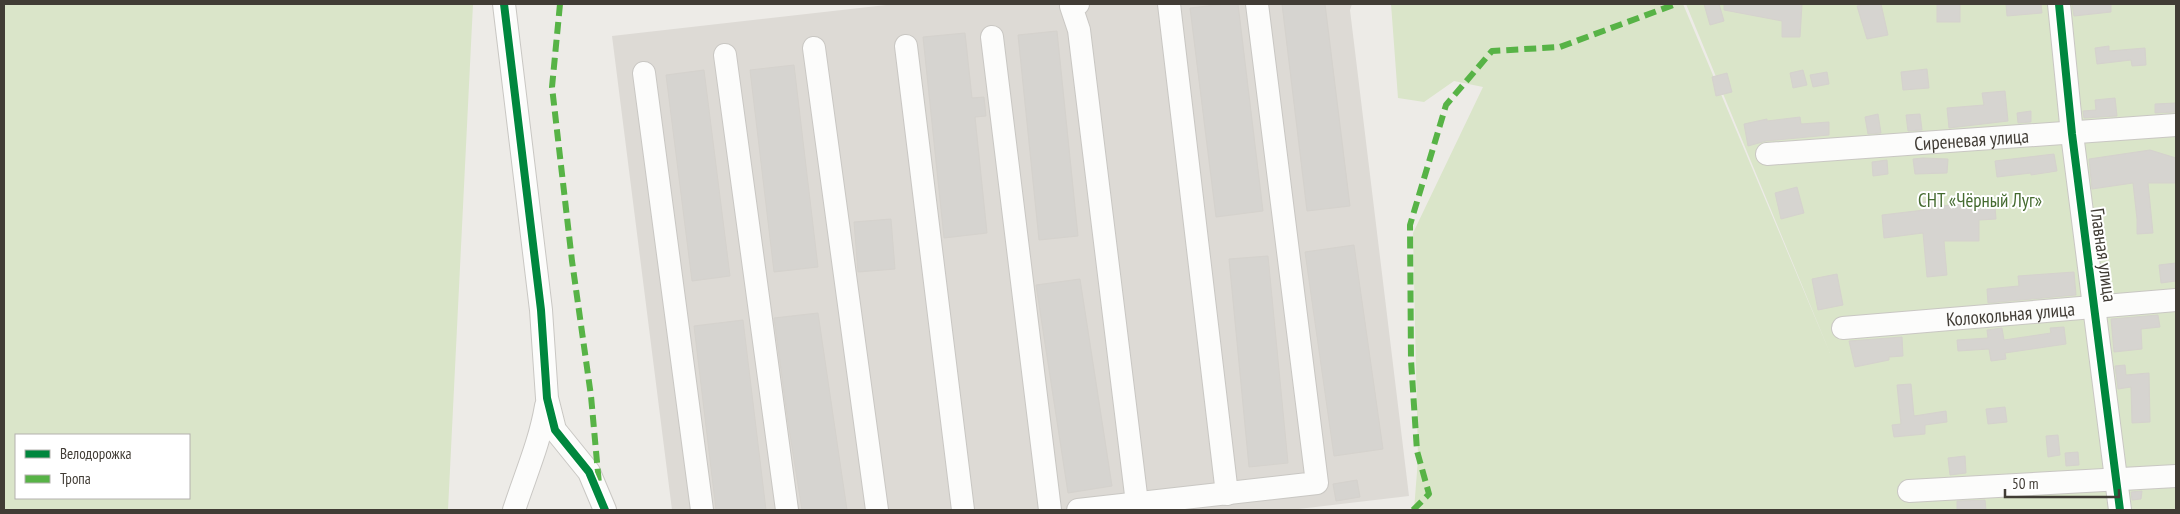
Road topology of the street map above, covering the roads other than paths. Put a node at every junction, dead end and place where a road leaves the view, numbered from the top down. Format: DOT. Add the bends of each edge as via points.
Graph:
graph roads {
  1 [pos="504,4"];
  2 [pos="1078,4"];
  3 [pos="1168,4"];
  4 [pos="1257,4"];
  5 [pos="2059,4"];
  6 [pos="992,37"];
  7 [pos="906,46"];
  8 [pos="814,48"];
  9 [pos="725,55"];
  10 [pos="644,73"];
  11 [pos="2176,126"];
  12 [pos="2072,134"];
  13 [pos="1767,154"];
  14 [pos="2176,300"];
  15 [pos="2095,307"];
  16 [pos="1842,328"];
  17 [pos="547,398"];
  18 [pos="2176,476"];
  19 [pos="2118,479"];
  20 [pos="1909,492"];
  21 [pos="1227,494"];
  22 [pos="1137,503"];
  23 [pos="514,510"];
  24 [pos="605,510"];
  25 [pos="702,510"];
  26 [pos="787,510"];
  27 [pos="877,510"];
  28 [pos="963,510"];
  29 [pos="1050,510"];
  30 [pos="1078,510"];
  31 [pos="2120,510"];
  1 -- 17 [label="street" via="541,310"];
  2 -- 22 [label="street" via="1071,6 1079,30"];
  3 -- 21 [label="street"];
  4 -- 21 [label="street" via="1317,483"];
  5 -- 12 [label="street, Главная улица"];
  6 -- 29 [label="street"];
  7 -- 28 [label="street"];
  8 -- 27 [label="street"];
  9 -- 26 [label="street"];
  10 -- 25 [label="street"];
  11 -- 12 [label="street, Сиреневая улица"];
  12 -- 13 [label="street, Сиреневая улица"];
  12 -- 15 [label="street, Главная улица"];
  14 -- 15 [label="street, Колокольная улица"];
  15 -- 16 [label="street, Колокольная улица"];
  15 -- 19 [label="street, Главная улица"];
  17 -- 23 [label="street" via="542,431"];
  17 -- 24 [label="street" via="555,430 589,472"];
  18 -- 19 [label="street"];
  19 -- 20 [label="street"];
  19 -- 31 [label="street, Главная улица"];
  21 -- 22 [label="street"];
  22 -- 30 [label="street"];
}
